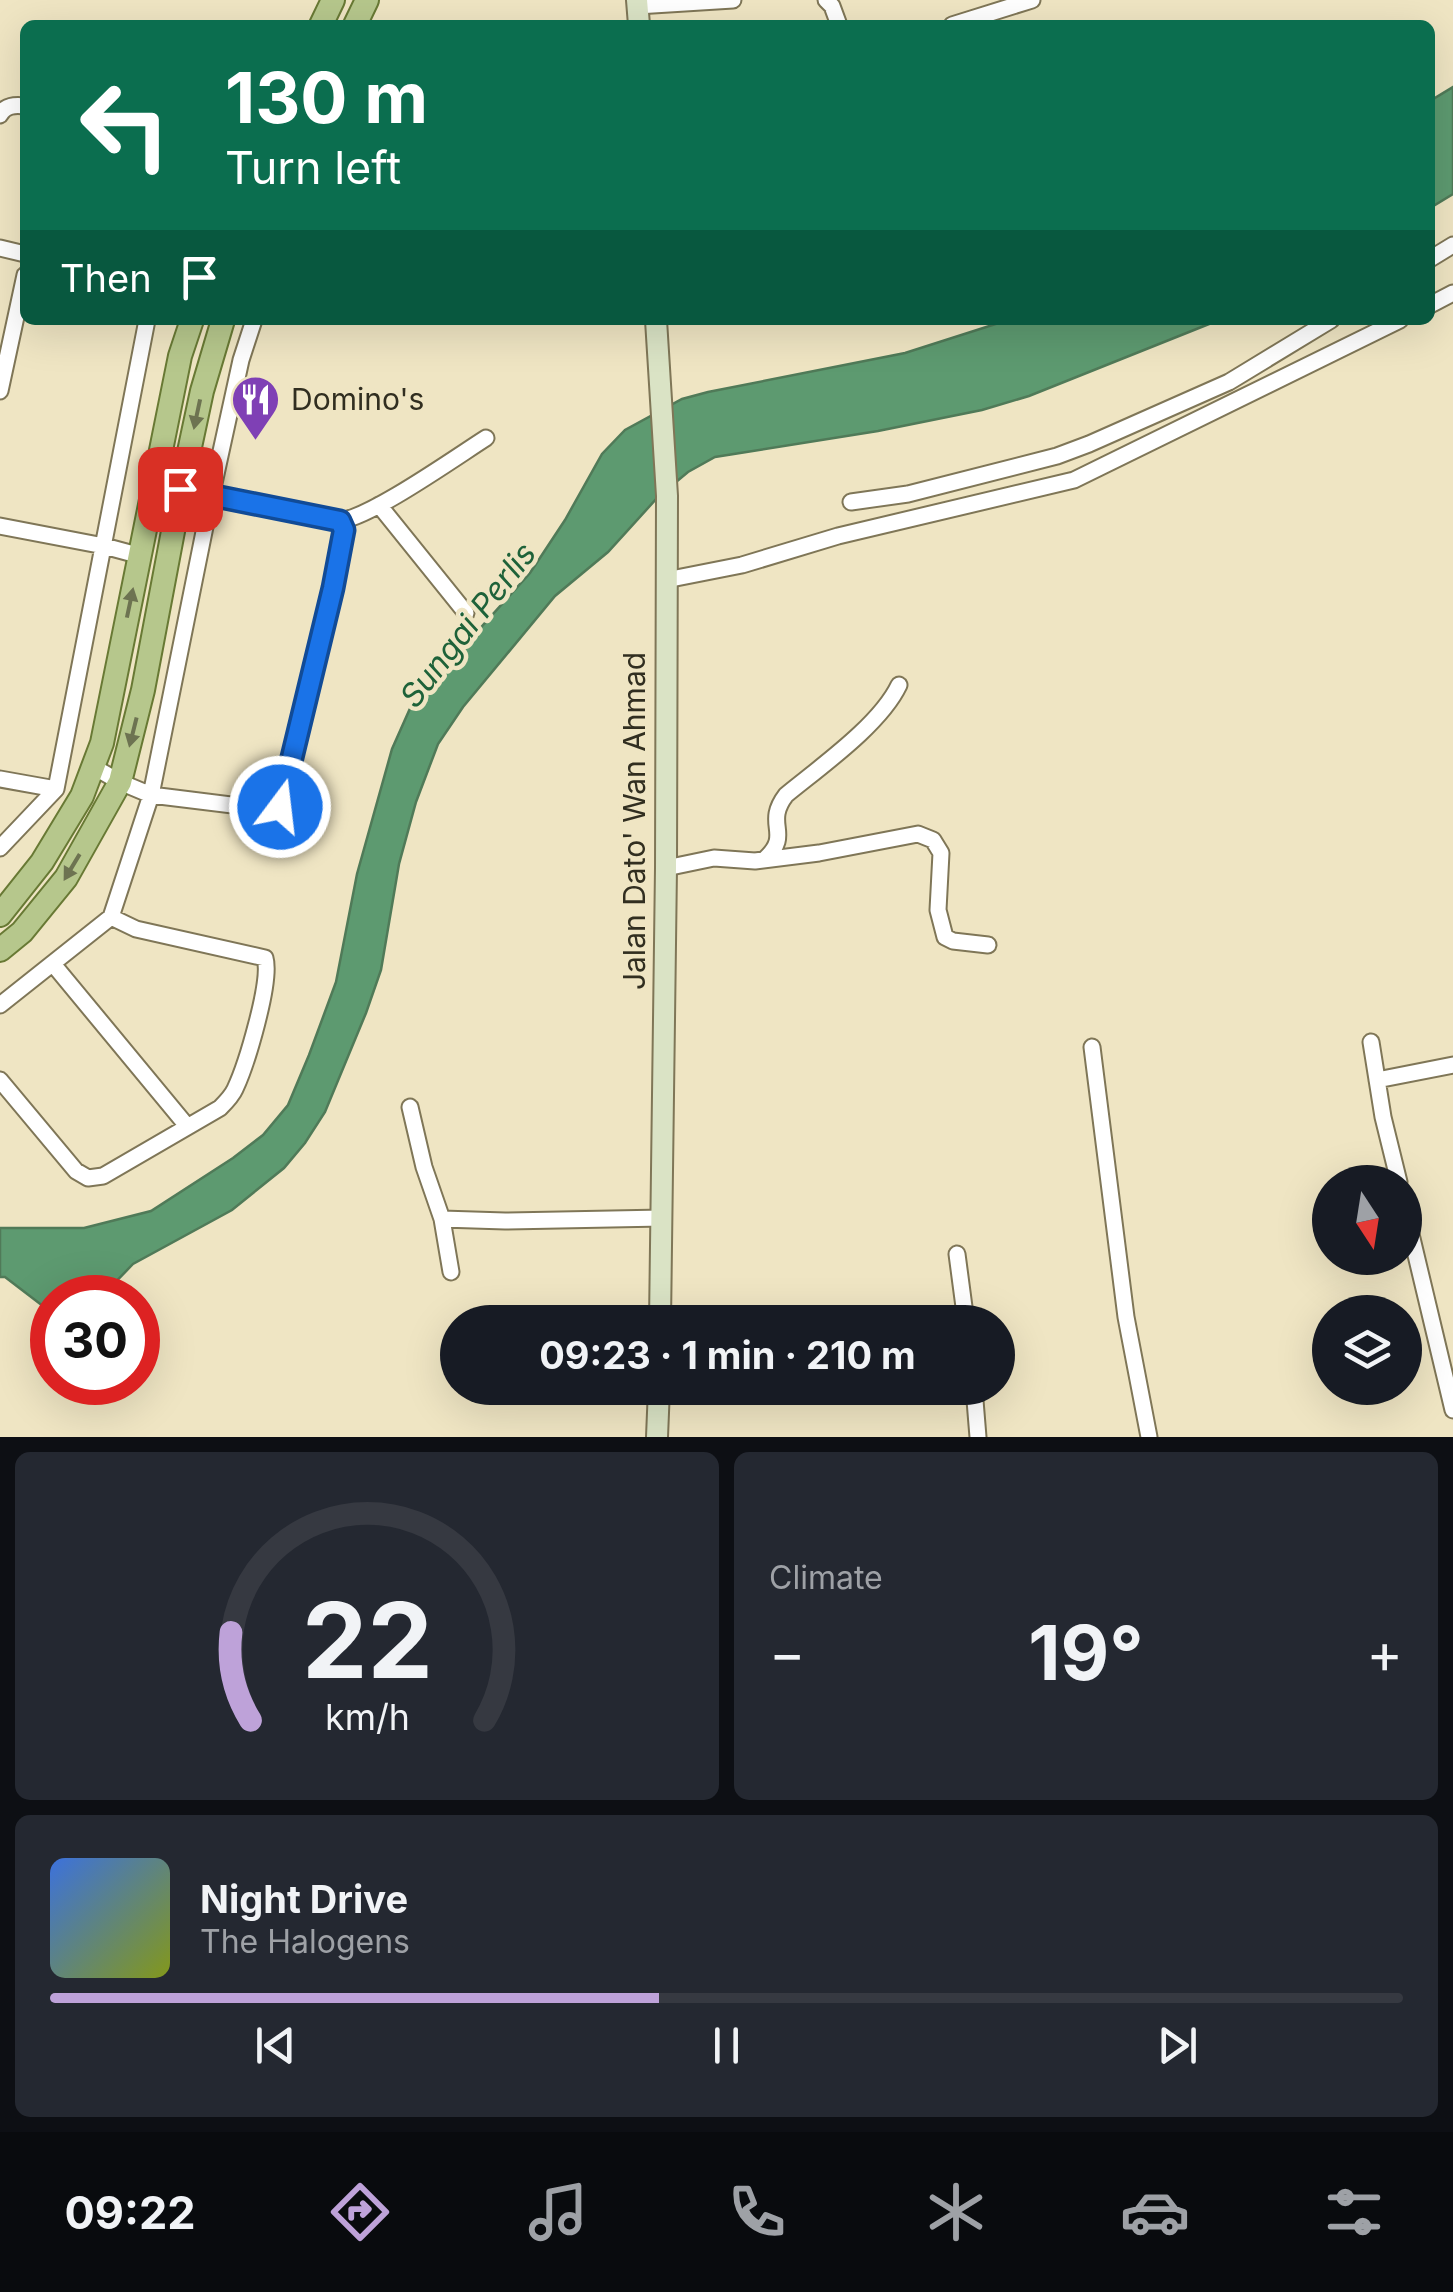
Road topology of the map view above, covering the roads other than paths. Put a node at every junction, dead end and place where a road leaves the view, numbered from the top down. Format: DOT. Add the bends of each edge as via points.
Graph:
graph roads {
  1 [pos="732,0"];
  2 [pos="1032,0"];
  3 [pos="638,10"];
  4 [pos="968,20"];
  5 [pos="20,297"];
  6 [pos="146,325"];
  7 [pos="190,325"];
  8 [pos="222,325"];
  9 [pos="252,325"];
  10 [pos="656,325"];
  11 [pos="1323,325"];
  12 [pos="1390,325"];
  13 [pos="0,391"];
  14 [pos="486,438"];
  15 [pos="154,483"];
  16 [pos="180,489"];
  17 [pos="211,497"];
  18 [pos="851,502"];
  19 [pos="379,504"];
  20 [pos="340,521"];
  21 [pos="0,526"];
  22 [pos="104,546"];
  23 [pos="141,556"];
  24 [pos="666,580"];
  25 [pos="466,612"];
  26 [pos="899,686"];
  27 [pos="92,766"];
  28 [pos="0,779"];
  29 [pos="120,782"];
  30 [pos="56,789"];
  31 [pos="152,795"];
  32 [pos="0,848"];
  33 [pos="766,860"];
  34 [pos="666,868"];
  35 [pos="0,915"];
  36 [pos="111,917"];
  37 [pos="988,945"];
  38 [pos="0,950"];
  39 [pos="53,964"];
  40 [pos="0,1005"];
  41 [pos="1371,1042"];
  42 [pos="1092,1047"];
  43 [pos="1453,1065"];
  44 [pos="0,1080"];
  45 [pos="1377,1080"];
  46 [pos="410,1107"];
  47 [pos="187,1126"];
  48 [pos="1395,1165"];
  49 [pos="663,1218"];
  50 [pos="442,1219"];
  51 [pos="957,1254"];
  52 [pos="451,1272"];
  53 [pos="1422,1274"];
  54 [pos="660,1305"];
  55 [pos="964,1305"];
  56 [pos="1450,1382"];
  57 [pos="658,1405"];
  58 [pos="975,1405"];
  59 [pos="1453,1410"];
  60 [pos="657,1437"];
  61 [pos="978,1437"];
  62 [pos="1149,1437"];
  1 -- 3 [label="street"];
  2 -- 4 [label="street"];
  5 -- 13 [label="street"];
  6 -- 22 [label="street"];
  7 -- 15 [label="main road"];
  8 -- 16 [label="main road, one-way"];
  9 -- 17 [label="street"];
  10 -- 24 [label="main road, Jalan Dato' Wan Ahmad"];
  11 -- 18 [label="street" via="1229,382 1057,456"];
  12 -- 24 [label="street" via="1074,480"];
  14 -- 19 [label="street"];
  15 -- 16 [label="street"];
  15 -- 23 [label="main road"];
  16 -- 17 [label="street"];
  16 -- 29 [label="main road, one-way"];
  17 -- 20 [label="street"];
  17 -- 31 [label="street"];
  19 -- 20 [label="street"];
  19 -- 25 [label="street"];
  20 -- 31 [label="street" via="333,588 282,804 272,810"];
  21 -- 22 [label="street"];
  22 -- 23 [label="street"];
  22 -- 30 [label="street"];
  27 -- 23 [label="main road, one-way"];
  24 -- 34 [label="main road, Jalan Dato' Wan Ahmad"];
  26 -- 33 [label="street" via="862,731 777,806 779,840"];
  27 -- 29 [label="street"];
  27 -- 35 [label="main road" via="42,862"];
  28 -- 30 [label="street"];
  29 -- 31 [label="street"];
  29 -- 38 [label="main road, one-way" via="66,878"];
  30 -- 32 [label="street"];
  31 -- 36 [label="street"];
  33 -- 34 [label="street" via="714,858"];
  33 -- 37 [label="street" via="918,834 942,853 938,910 945,937"];
  34 -- 49 [label="main road, Jalan Dato' Wan Ahmad"];
  36 -- 39 [label="street"];
  36 -- 47 [label="street" via="136,930 265,958 262,1003 234,1093"];
  39 -- 40 [label="street"];
  39 -- 47 [label="street"];
  41 -- 45 [label="street"];
  42 -- 62 [label="street" via="1126,1317"];
  43 -- 45 [label="street"];
  44 -- 47 [label="street" via="88,1178 103,1176"];
  45 -- 48 [label="street"];
  46 -- 50 [label="street"];
  49 -- 50 [label="street"];
  49 -- 54 [label="main road, Jalan Dato' Wan Ahmad"];
  50 -- 52 [label="street"];
  51 -- 55 [label="street"];
  53 -- 56 [label="street"];
  56 -- 59 [label="street"];
  57 -- 60 [label="main road"];
  58 -- 61 [label="street"];
}
